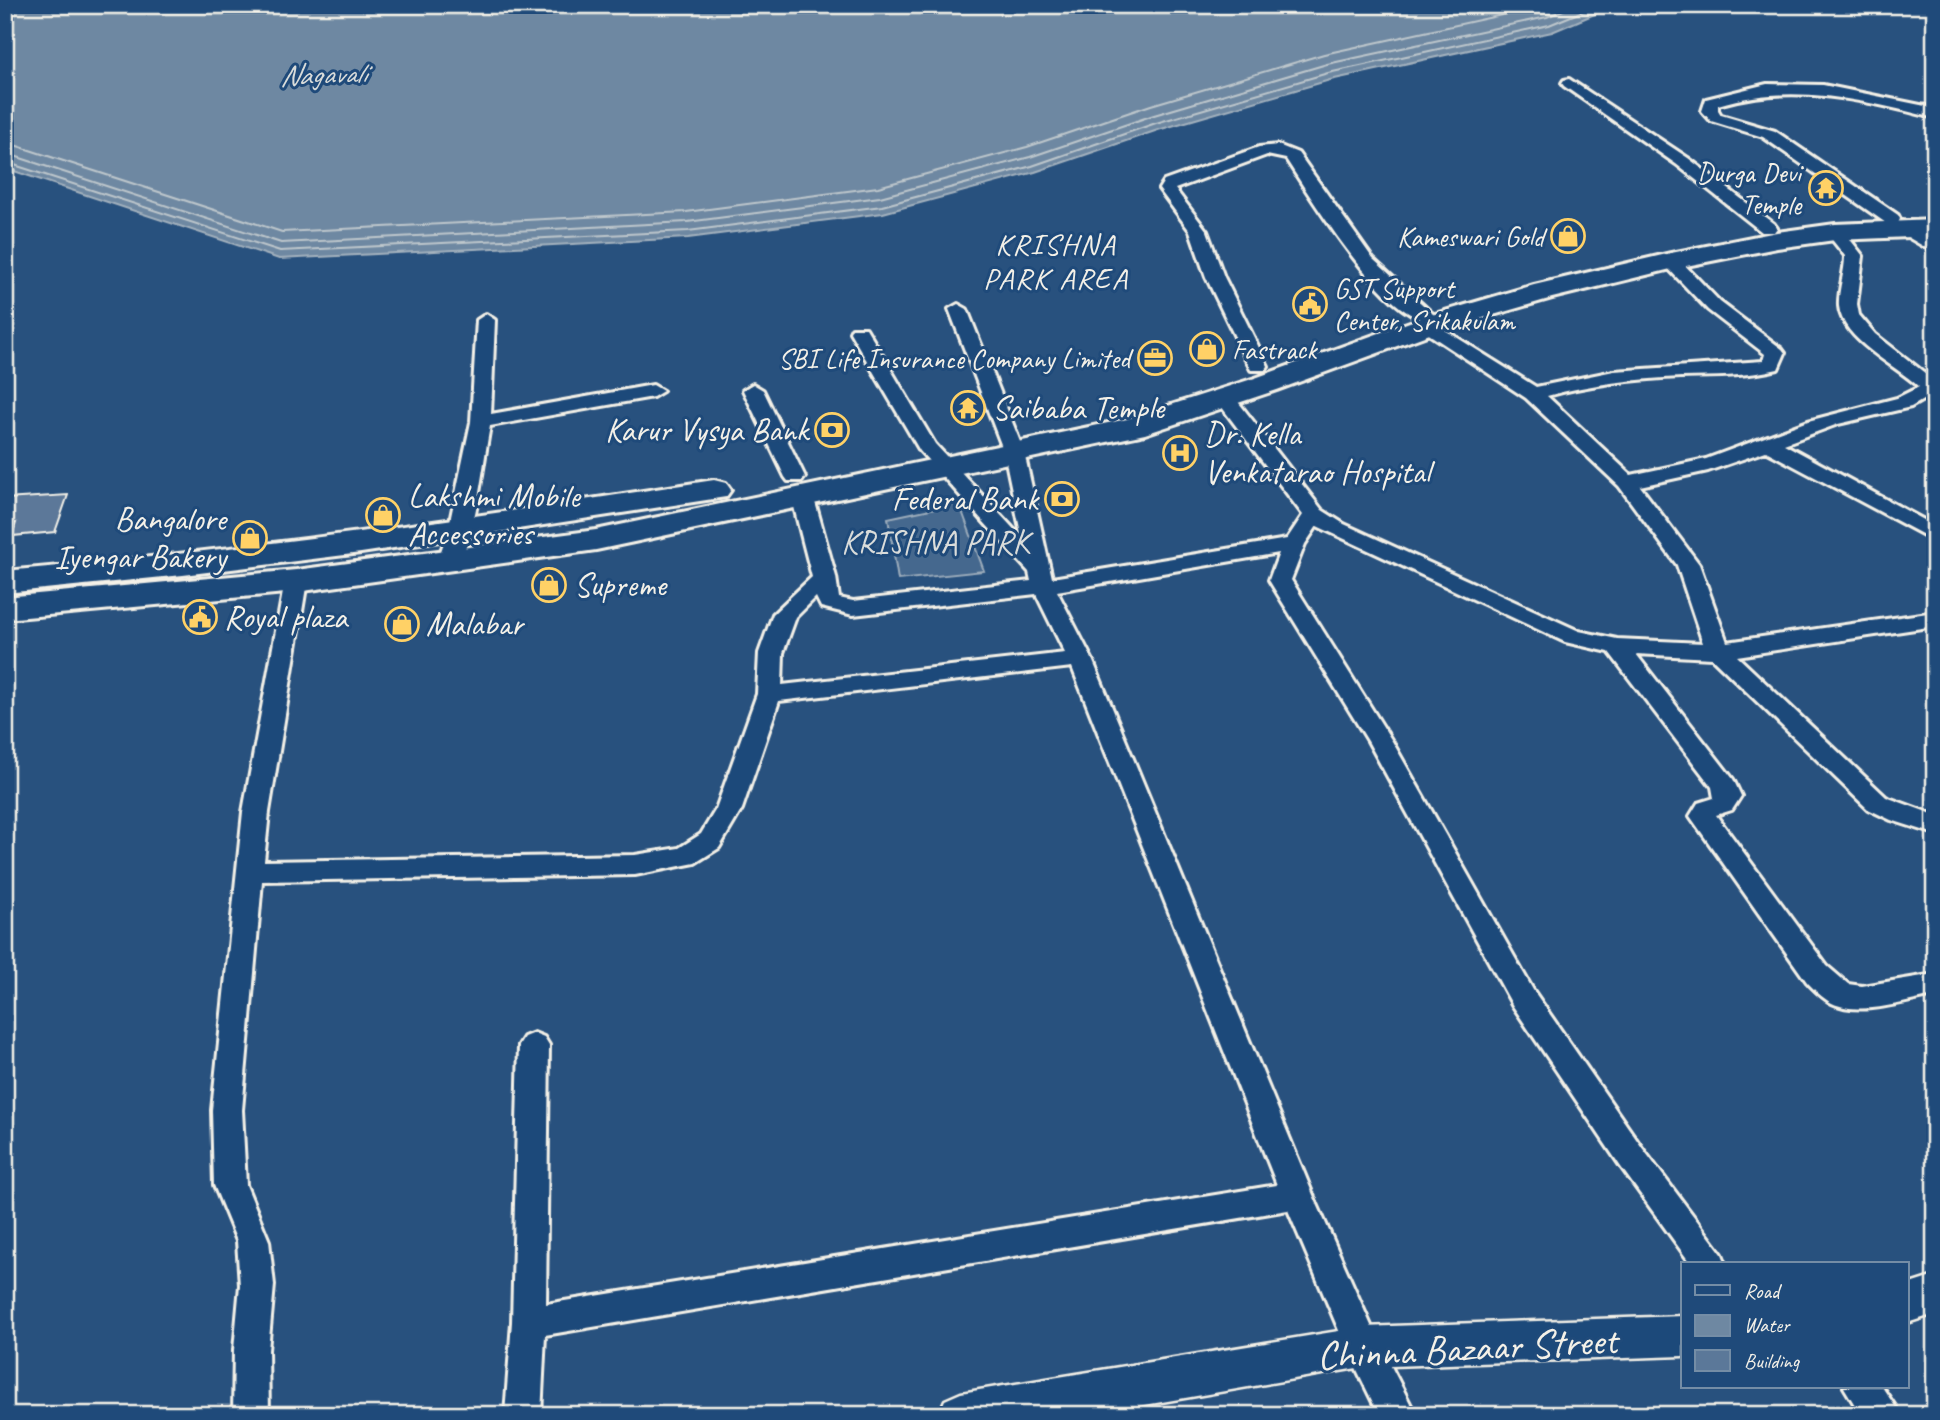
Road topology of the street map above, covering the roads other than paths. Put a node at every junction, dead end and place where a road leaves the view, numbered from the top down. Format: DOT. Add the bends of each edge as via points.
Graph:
graph roads {
  1 [pos="1569,83"];
  2 [pos="1935,113"];
  3 [pos="1935,218"];
  4 [pos="1911,225"];
  5 [pos="1768,228"];
  6 [pos="1835,232"];
  7 [pos="1935,247"];
  8 [pos="1671,261"];
  9 [pos="958,309"];
  10 [pos="486,320"];
  11 [pos="1427,320"];
  12 [pos="859,331"];
  13 [pos="1258,366"];
  14 [pos="753,390"];
  15 [pos="653,391"];
  16 [pos="1533,394"];
  17 [pos="1225,398"];
  18 [pos="481,422"];
  19 [pos="1009,441"];
  20 [pos="1768,443"];
  21 [pos="936,457"];
  22 [pos="1626,482"];
  23 [pos="799,486"];
  24 [pos="1314,515"];
  25 [pos="1935,535"];
  26 [pos="1294,544"];
  27 [pos="454,545"];
  28 [pos="825,577"];
  29 [pos="1041,578"];
  30 [pos="296,581"];
  31 [pos="5,582"];
  32 [pos="5,608"];
  33 [pos="1935,619"];
  34 [pos="1617,646"];
  35 [pos="1718,651"];
  36 [pos="1080,659"];
  37 [pos="769,694"];
  38 [pos="1935,825"];
  39 [pos="249,871"];
  40 [pos="1935,985"];
  41 [pos="534,1045"];
  42 [pos="1297,1195"];
  43 [pos="1709,1262"];
  44 [pos="1935,1295"];
  45 [pos="1909,1303"];
  46 [pos="529,1322"];
  47 [pos="1681,1336"];
  48 [pos="1363,1347"];
  49 [pos="1862,1388"];
  50 [pos="1059,1407"];
  51 [pos="251,1415"];
  52 [pos="523,1415"];
  53 [pos="961,1415"];
  54 [pos="1398,1415"];
  55 [pos="1883,1415"];
  1 -- 5 [label="street" via="1682,161"];
  2 -- 4 [label="street" via="1817,88 1749,91 1711,102 1710,111 1716,118 1769,134"];
  3 -- 4 [label="main road"];
  4 -- 5 [label="main road"];
  4 -- 6 [label="main road"];
  4 -- 7 [label="street"];
  5 -- 11 [label="main road" via="1654,250"];
  6 -- 8 [label="main road"];
  6 -- 20 [label="street" via="1854,256 1850,316 1930,387 1925,394 1810,425"];
  8 -- 11 [label="main road"];
  8 -- 16 [label="street" via="1714,306 1775,353 1771,365 1632,374 1564,384"];
  9 -- 19 [label="street"];
  10 -- 18 [label="street"];
  11 -- 13 [label="main road"];
  11 -- 13 [label="street" via="1357,252 1292,156 1265,150 1170,184 1167,189 1198,231"];
  11 -- 16 [label="street"];
  11 -- 17 [label="main road"];
  12 -- 21 [label="street"];
  13 -- 19 [label="main road"];
  14 -- 23 [label="street"];
  15 -- 18 [label="street"];
  16 -- 22 [label="street"];
  17 -- 19 [label="main road" via="1134,426"];
  17 -- 24 [label="street"];
  18 -- 27 [label="street"];
  19 -- 21 [label="main road"];
  19 -- 29 [label="street"];
  20 -- 22 [label="street" via="1676,473"];
  20 -- 25 [label="street"];
  21 -- 23 [label="main road"];
  21 -- 29 [label="street"];
  22 -- 35 [label="street" via="1688,564"];
  23 -- 27 [label="main road" via="596,540"];
  23 -- 28 [label="street"];
  24 -- 26 [label="street"];
  24 -- 34 [label="street" via="1573,637"];
  26 -- 29 [label="street"];
  26 -- 43 [label="street" via="1279,580 1380,741 1523,998"];
  27 -- 30 [label="main road"];
  27 -- 31 [label="main road"];
  28 -- 29 [label="street" via="829,602 853,608"];
  28 -- 37 [label="street" via="785,614 771,653"];
  29 -- 36 [label="street"];
  30 -- 32 [label="main road"];
  30 -- 39 [label="street"];
  33 -- 35 [label="street"];
  34 -- 35 [label="street"];
  34 -- 40 [label="street" via="1724,785 1728,796 1723,804 1707,809 1703,816 1707,826 1817,974 1842,995 1862,997"];
  35 -- 38 [label="street" via="1877,803"];
  36 -- 37 [label="street"];
  36 -- 42 [label="street"];
  37 -- 39 [label="street" via="729,809 710,841 686,856 635,865"];
  39 -- 51 [label="street" via="227,1110 230,1185 253,1241 257,1285"];
  41 -- 46 [label="street"];
  42 -- 46 [label="street"];
  42 -- 48 [label="street"];
  44 -- 45 [label="street"];
  46 -- 52 [label="street"];
  47 -- 48 [label="street, Chinna Bazaar Street"];
  48 -- 50 [label="street, Chinna Bazaar Street"];
  48 -- 54 [label="street"];
  49 -- 55 [label="street"];
  50 -- 53 [label="street, Chinna Bazaar Street"];
}
